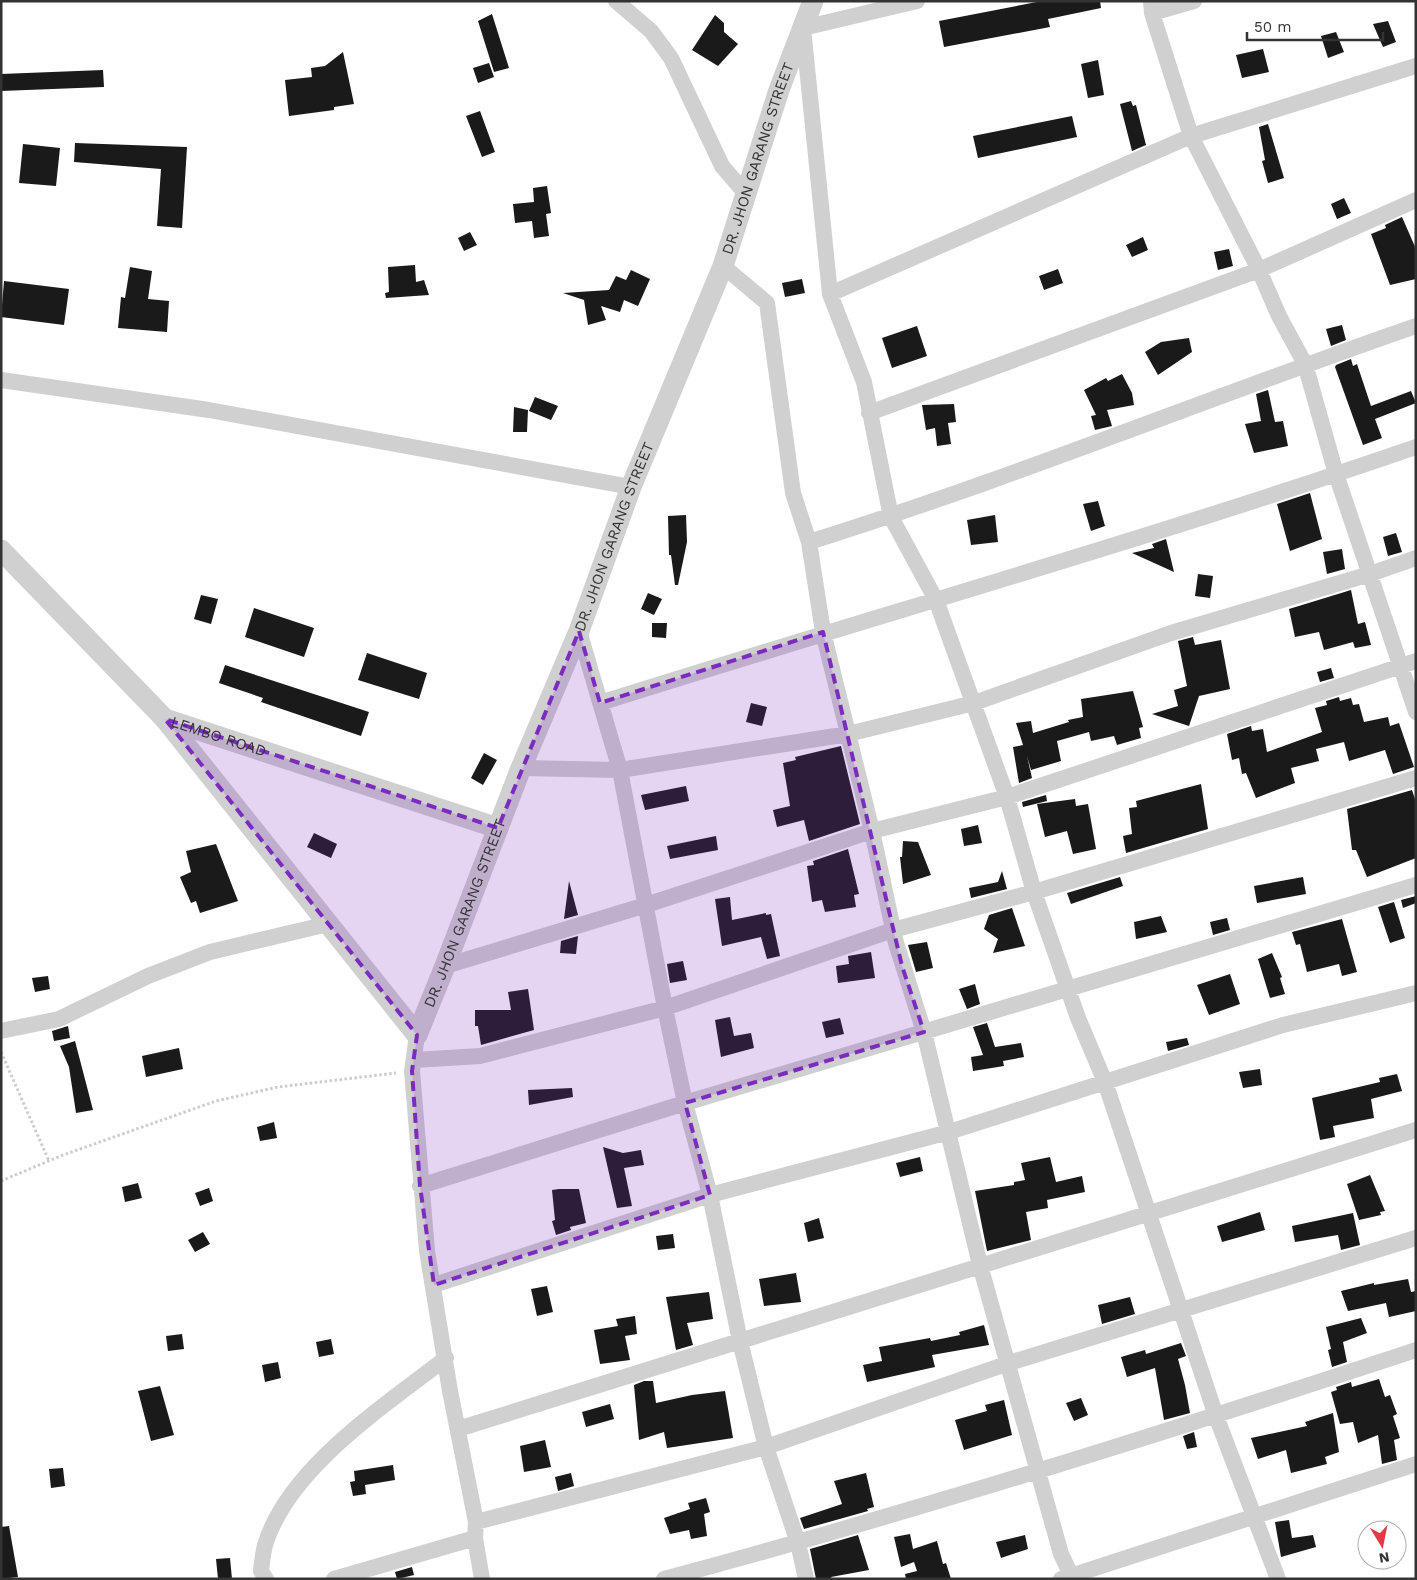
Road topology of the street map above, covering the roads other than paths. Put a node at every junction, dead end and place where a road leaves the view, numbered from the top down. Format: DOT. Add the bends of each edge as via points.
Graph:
graph roads {
  1 [pos="616,1"];
  2 [pos="813,1"];
  3 [pos="917,1"];
  4 [pos="1194,1"];
  5 [pos="1152,7"];
  6 [pos="803,28"];
  7 [pos="1416,66"];
  8 [pos="1191,136"];
  9 [pos="746,194"];
  10 [pos="1416,200"];
  11 [pos="723,266"];
  12 [pos="1259,270"];
  13 [pos="830,294"];
  14 [pos="1416,326"];
  15 [pos="1305,364"];
  16 [pos="1,380"];
  17 [pos="869,413"];
  18 [pos="1416,447"];
  19 [pos="1336,474"];
  20 [pos="631,487"];
  21 [pos="891,516"];
  22 [pos="809,542"];
  23 [pos="1,550"];
  24 [pos="1416,558"];
  25 [pos="1370,574"];
  26 [pos="936,600"];
  27 [pos="580,630"];
  28 [pos="823,632"];
  29 [pos="1416,661"];
  30 [pos="1400,666"];
  31 [pos="600,703"];
  32 [pos="974,704"];
  33 [pos="1416,712"];
  34 [pos="165,719"];
  35 [pos="848,734"];
  36 [pos="521,768"];
  37 [pos="620,770"];
  38 [pos="1416,778"];
  39 [pos="1007,797"];
  40 [pos="498,828"];
  41 [pos="872,832"];
  42 [pos="1416,885"];
  43 [pos="1034,892"];
  44 [pos="646,905"];
  45 [pos="328,924"];
  46 [pos="893,930"];
  47 [pos="445,966"];
  48 [pos="1069,987"];
  49 [pos="1416,993"];
  50 [pos="665,1008"];
  51 [pos="1,1031"];
  52 [pos="924,1032"];
  53 [pos="417,1035"];
  54 [pos="413,1065"];
  55 [pos="1105,1082"];
  56 [pos="685,1103"];
  57 [pos="1416,1130"];
  58 [pos="949,1132"];
  59 [pos="420,1186"];
  60 [pos="710,1196"];
  61 [pos="1149,1214"];
  62 [pos="1416,1238"];
  63 [pos="980,1264"];
  64 [pos="434,1285"];
  65 [pos="1181,1310"];
  66 [pos="740,1341"];
  67 [pos="1416,1350"];
  68 [pos="446,1358"];
  69 [pos="1009,1363"];
  70 [pos="1216,1416"];
  71 [pos="458,1429"];
  72 [pos="766,1447"];
  73 [pos="1416,1464"];
  74 [pos="1039,1470"];
  75 [pos="1255,1517"];
  76 [pos="476,1530"];
  77 [pos="798,1543"];
  78 [pos="1069,1578"];
  79 [pos="266,1579"];
  80 [pos="334,1579"];
  81 [pos="482,1579"];
  82 [pos="664,1579"];
  83 [pos="806,1579"];
  84 [pos="1278,1579"];
  1 -- 9 [label="street" via="651,31 671,58 722,166"];
  2 -- 6 [label="street, DR. JHON GARANG STREET"];
  3 -- 6 [label="street"];
  4 -- 5 [label="street"];
  5 -- 8 [label="street"];
  6 -- 9 [label="street, DR. JHON GARANG STREET" via="779,90"];
  6 -- 13 [label="street"];
  7 -- 8 [label="street"];
  8 -- 12 [label="street"];
  8 -- 13 [label="street"];
  9 -- 11 [label="street, DR. JHON GARANG STREET"];
  10 -- 12 [label="street"];
  11 -- 20 [label="street, DR. JHON GARANG STREET"];
  11 -- 22 [label="street" via="767,303 793,493"];
  12 -- 15 [label="street"];
  12 -- 17 [label="street"];
  13 -- 17 [label="street" via="864,382"];
  14 -- 15 [label="street"];
  15 -- 19 [label="street"];
  15 -- 21 [label="street"];
  16 -- 20 [label="street" via="210,410"];
  17 -- 21 [label="street"];
  18 -- 19 [label="street"];
  19 -- 25 [label="street"];
  19 -- 26 [label="street"];
  20 -- 27 [label="street, DR. JHON GARANG STREET"];
  21 -- 22 [label="street"];
  21 -- 26 [label="street"];
  22 -- 28 [label="street"];
  23 -- 34 [label="street, LEMBO ROAD"];
  24 -- 25 [label="street"];
  25 -- 30 [label="street"];
  25 -- 32 [label="street" via="1171,633"];
  26 -- 28 [label="street"];
  26 -- 32 [label="street"];
  27 -- 31 [label="street"];
  27 -- 36 [label="street, DR. JHON GARANG STREET"];
  28 -- 31 [label="street"];
  28 -- 35 [label="street"];
  29 -- 30 [label="street"];
  30 -- 33 [label="street"];
  30 -- 39 [label="street"];
  31 -- 37 [label="street"];
  32 -- 35 [label="street"];
  32 -- 39 [label="street"];
  34 -- 40 [label="street, LEMBO ROAD"];
  34 -- 45 [label="street"];
  35 -- 37 [label="street"];
  35 -- 41 [label="street"];
  36 -- 37 [label="street"];
  36 -- 40 [label="street, DR. JHON GARANG STREET"];
  37 -- 44 [label="street"];
  38 -- 43 [label="street"];
  39 -- 41 [label="street"];
  39 -- 43 [label="street"];
  40 -- 47 [label="street, DR. JHON GARANG STREET"];
  41 -- 44 [label="street"];
  41 -- 46 [label="street"];
  42 -- 48 [label="street"];
  43 -- 46 [label="street"];
  43 -- 48 [label="street"];
  44 -- 47 [label="street"];
  44 -- 50 [label="street"];
  45 -- 51 [label="street" via="210,952 148,976 59,1019"];
  45 -- 53 [label="street"];
  46 -- 50 [label="street"];
  46 -- 52 [label="street"];
  47 -- 53 [label="street, DR. JHON GARANG STREET"];
  48 -- 52 [label="street"];
  48 -- 55 [label="street" via="1078,1018"];
  49 -- 55 [label="street" via="1283,1025"];
  50 -- 54 [label="street" via="480,1056"];
  50 -- 56 [label="street"];
  52 -- 56 [label="street"];
  52 -- 58 [label="street"];
  53 -- 54 [label="street, DR. JHON GARANG STREET"];
  54 -- 59 [label="street, DR. JHON GARANG STREET"];
  55 -- 58 [label="street"];
  55 -- 61 [label="street"];
  56 -- 59 [label="street"];
  56 -- 60 [label="street"];
  57 -- 61 [label="street"];
  58 -- 60 [label="street"];
  58 -- 63 [label="street"];
  59 -- 64 [label="street, DR. JHON GARANG STREET"];
  60 -- 64 [label="street"];
  60 -- 66 [label="street"];
  61 -- 63 [label="street"];
  61 -- 65 [label="street"];
  62 -- 65 [label="street"];
  63 -- 66 [label="street"];
  63 -- 69 [label="street"];
  64 -- 68 [label="street, DR. JHON GARANG STREET"];
  65 -- 69 [label="street"];
  65 -- 70 [label="street"];
  66 -- 71 [label="street"];
  66 -- 72 [label="street"];
  67 -- 70 [label="street"];
  68 -- 71 [label="street, DR. JHON GARANG STREET"];
  68 -- 79 [label="street" via="330,1449 283,1507 266,1544 261,1571"];
  69 -- 72 [label="street"];
  69 -- 74 [label="street"];
  70 -- 74 [label="street"];
  70 -- 75 [label="street"];
  71 -- 76 [label="street, DR. JHON GARANG STREET"];
  72 -- 76 [label="street"];
  72 -- 77 [label="street"];
  73 -- 75 [label="street"];
  74 -- 77 [label="street"];
  74 -- 78 [label="street"];
  75 -- 78 [label="street"];
  75 -- 84 [label="street"];
  76 -- 80 [label="street"];
  76 -- 81 [label="street, DR. JHON GARANG STREET"];
  77 -- 82 [label="street"];
  77 -- 83 [label="street"];
}
